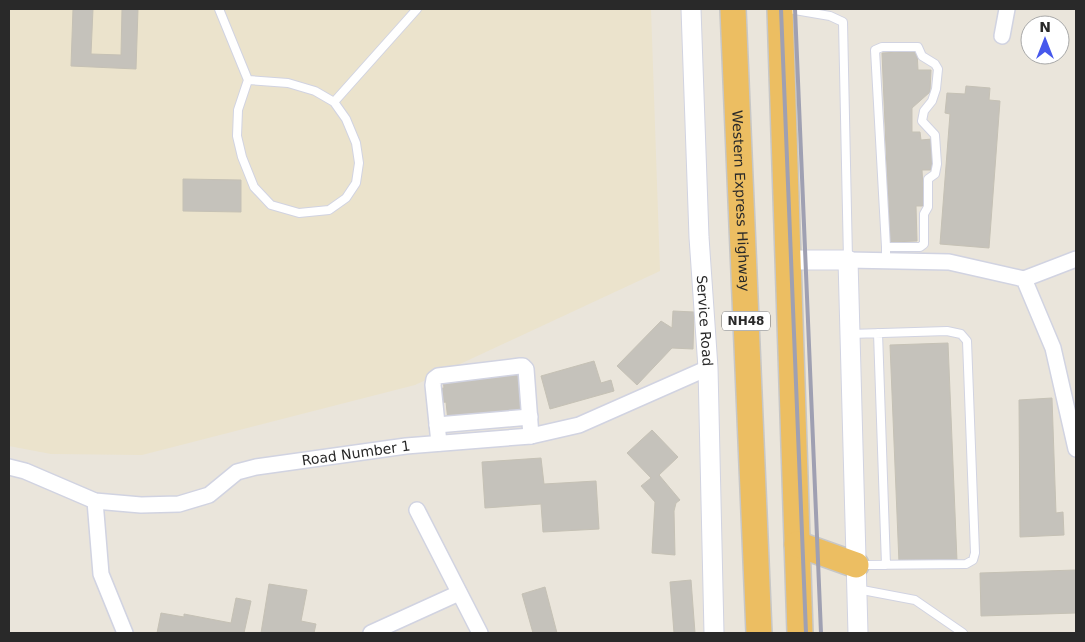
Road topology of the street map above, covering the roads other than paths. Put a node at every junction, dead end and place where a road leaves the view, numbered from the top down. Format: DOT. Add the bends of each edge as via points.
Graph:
graph roads {
  1 [pos="219,9"];
  2 [pos="417,9"];
  3 [pos="691,9"];
  4 [pos="733,9"];
  5 [pos="780,9"];
  6 [pos="789,9"];
  7 [pos="1007,9"];
  8 [pos="830,12"];
  9 [pos="1002,36"];
  10 [pos="248,80"];
  11 [pos="334,102"];
  12 [pos="886,253"];
  13 [pos="1076,259"];
  14 [pos="788,260"];
  15 [pos="848,260"];
  16 [pos="1024,279"];
  17 [pos="878,333"];
  18 [pos="850,334"];
  19 [pos="708,368"];
  20 [pos="530,417"];
  21 [pos="437,426"];
  22 [pos="531,436"];
  23 [pos="439,444"];
  24 [pos="1076,450"];
  25 [pos="9,467"];
  26 [pos="95,501"];
  27 [pos="417,510"];
  28 [pos="798,544"];
  29 [pos="886,565"];
  30 [pos="856,577"];
  31 [pos="459,593"];
  32 [pos="125,633"];
  33 [pos="372,633"];
  34 [pos="480,633"];
  35 [pos="714,633"];
  36 [pos="759,633"];
  37 [pos="800,633"];
  38 [pos="858,633"];
  39 [pos="963,633"];
  1 -- 10 [label="lane"];
  2 -- 11 [label="lane"];
  3 -- 19 [label="street, Service Road" via="699,237"];
  4 -- 36 [label="highway, Western Express Highway / NH48"];
  5 -- 14 [label="highway, NH48"];
  6 -- 8 [label="lane"];
  7 -- 9 [label="street"];
  8 -- 15 [label="lane" via="843,22"];
  10 -- 11 [label="lane" via="288,83 315,91"];
  10 -- 11 [label="lane" via="238,110 242,157 254,187 271,205 300,213 329,210 346,198 356,183 359,163 356,143 346,119"];
  12 -- 12 [label="lane" via="924,244 928,179 935,174 937,164 934,136 922,121 934,95 938,69 922,56 918,47 882,47 875,50"];
  12 -- 15 [label="street"];
  12 -- 16 [label="street" via="949,262"];
  13 -- 16 [label="street"];
  14 -- 15 [label="street"];
  14 -- 28 [label="highway, NH48"];
  15 -- 18 [label="street"];
  16 -- 24 [label="street" via="1054,348"];
  17 -- 18 [label="lane"];
  17 -- 29 [label="lane"];
  17 -- 29 [label="lane" via="955,332 967,341 974,543 973,560 966,564"];
  18 -- 30 [label="street"];
  19 -- 22 [label="street, Road Number 1" via="579,425"];
  19 -- 35 [label="street, Service Road"];
  20 -- 21 [label="street"];
  20 -- 21 [label="street" via="526,369 520,366 438,376 433,382"];
  20 -- 22 [label="street"];
  21 -- 23 [label="street"];
  22 -- 23 [label="street, Road Number 1"];
  23 -- 26 [label="street, Road Number 1" via="256,467 237,472 209,495 179,504"];
  25 -- 26 [label="street, Road Number 1"];
  26 -- 32 [label="street" via="101,574"];
  27 -- 31 [label="street"];
  28 -- 30 [label="highway"];
  28 -- 37 [label="highway, NH48"];
  29 -- 30 [label="lane"];
  30 -- 38 [label="street"];
  30 -- 39 [label="lane" via="915,600"];
  31 -- 33 [label="street"];
  31 -- 34 [label="street"];
}
